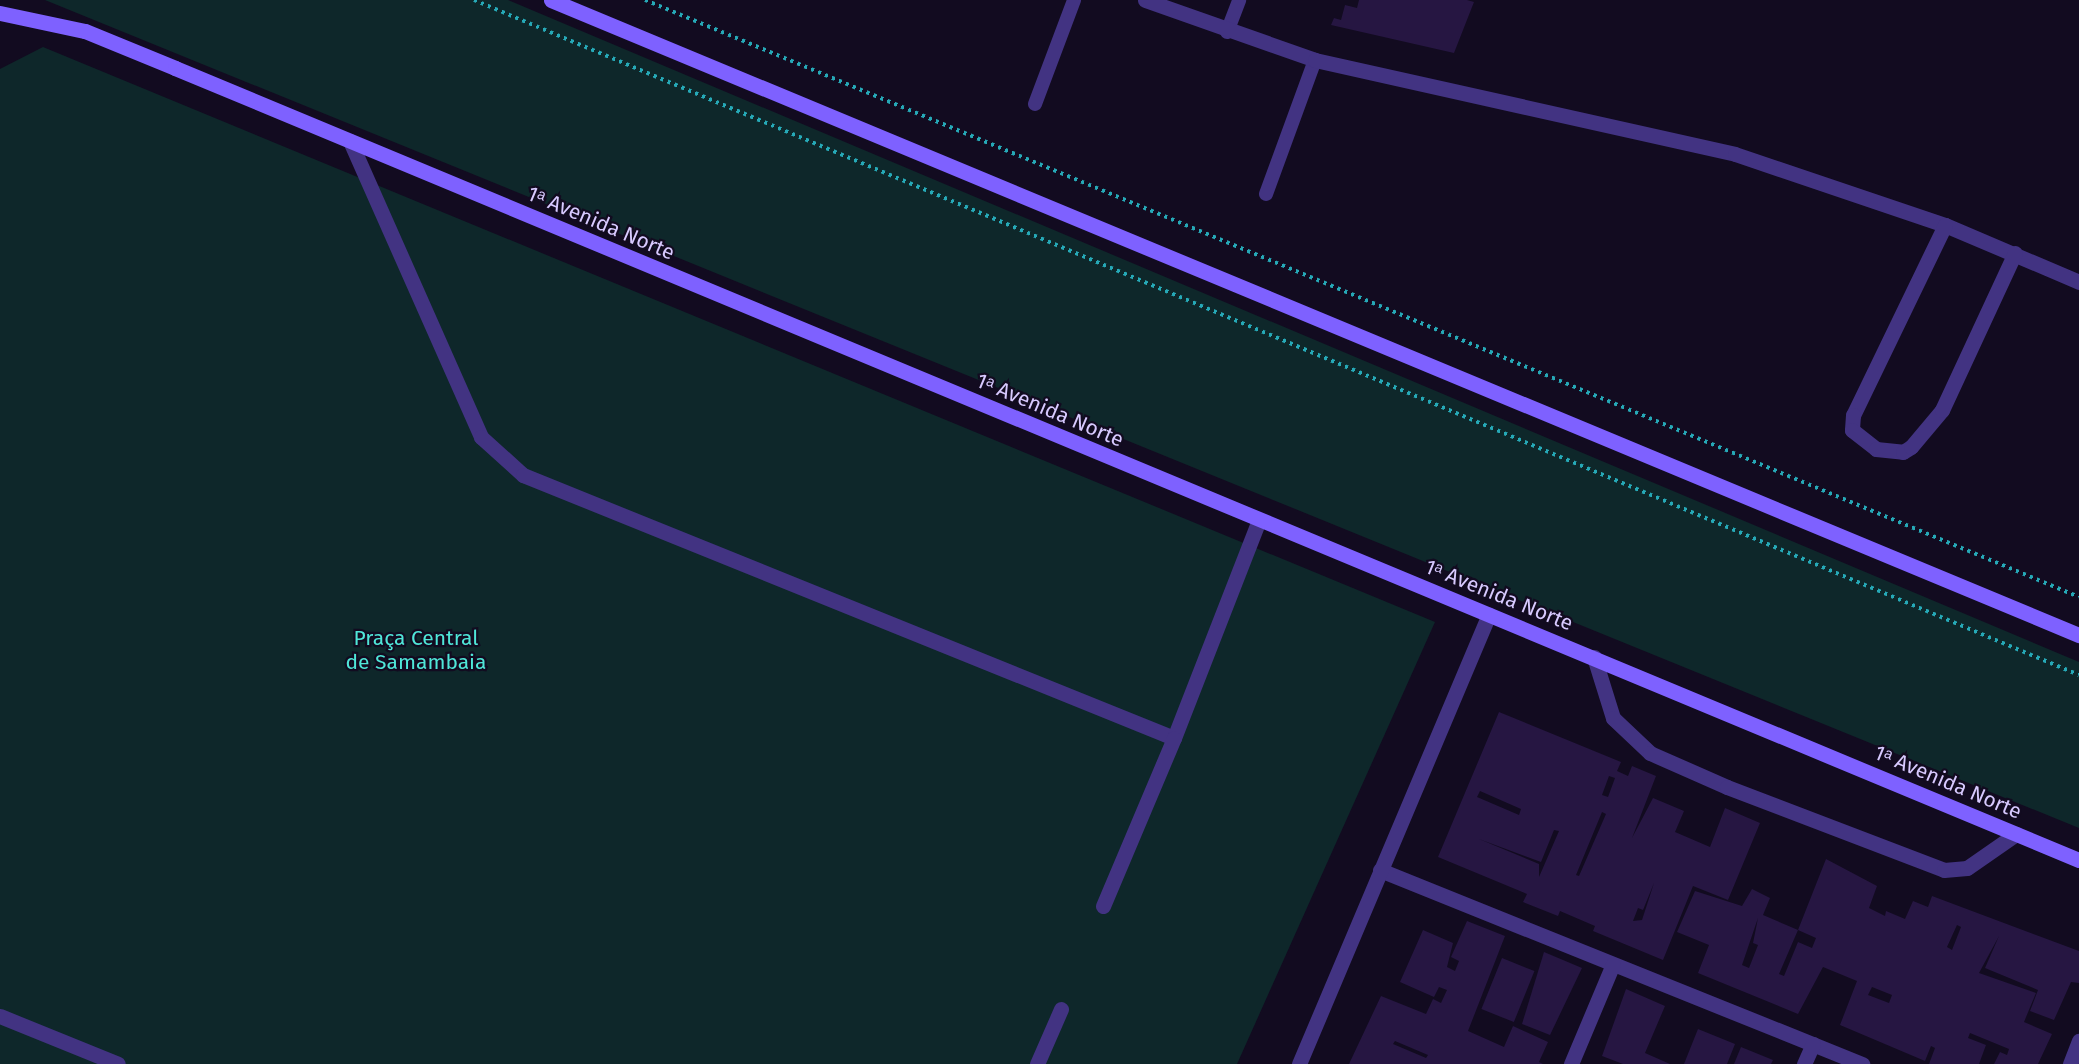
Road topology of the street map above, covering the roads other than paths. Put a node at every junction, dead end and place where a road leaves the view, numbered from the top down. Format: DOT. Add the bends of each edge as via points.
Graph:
graph roads {
  1 [pos="10,0"];
  2 [pos="551,0"];
  3 [pos="1074,0"];
  4 [pos="1145,0"];
  5 [pos="1239,0"];
  6 [pos="0,12"];
  7 [pos="1227,32"];
  8 [pos="1315,60"];
  9 [pos="1035,104"];
  10 [pos="350,141"];
  11 [pos="1266,194"];
  12 [pos="1945,225"];
  13 [pos="2015,253"];
  14 [pos="2079,282"];
  15 [pos="1259,520"];
  16 [pos="1490,614"];
  17 [pos="2079,635"];
  18 [pos="1594,657"];
  19 [pos="1174,738"];
  20 [pos="2016,834"];
  21 [pos="2079,860"];
  22 [pos="1380,870"];
  23 [pos="1102,906"];
  24 [pos="1612,964"];
  25 [pos="1061,1009"];
  26 [pos="0,1016"];
  27 [pos="2079,1041"];
  28 [pos="1813,1044"];
  29 [pos="118,1064"];
  30 [pos="1037,1064"];
  31 [pos="1299,1064"];
  32 [pos="1571,1064"];
  33 [pos="1804,1064"];
  34 [pos="1862,1064"];
  35 [pos="2070,1064"];
  1 -- 6 [label="main road"];
  2 -- 17 [label="main road"];
  3 -- 9 [label="lane"];
  4 -- 7 [label="street"];
  5 -- 7 [label="lane"];
  6 -- 10 [label="main road, 1ᵃ Avenida Norte" via="85,32"];
  7 -- 8 [label="street"];
  8 -- 11 [label="lane"];
  8 -- 12 [label="street" via="1735,154"];
  10 -- 15 [label="main road, 1ᵃ Avenida Norte"];
  10 -- 19 [label="street" via="468,413 481,437 506,465"];
  12 -- 13 [label="street"];
  12 -- 13 [label="street" via="1853,415 1852,430 1876,449 1903,452 1942,410"];
  13 -- 14 [label="street"];
  15 -- 16 [label="main road, 1ᵃ Avenida Norte"];
  15 -- 19 [label="street"];
  16 -- 18 [label="main road, 1ᵃ Avenida Norte"];
  16 -- 22 [label="street"];
  18 -- 20 [label="main road, 1ᵃ Avenida Norte"];
  18 -- 20 [label="street" via="1613,718 1650,753 1726,787 1944,870 1967,868"];
  19 -- 23 [label="street"];
  20 -- 21 [label="main road, 1ᵃ Avenida Norte"];
  22 -- 24 [label="street"];
  22 -- 31 [label="street"];
  24 -- 28 [label="street"];
  24 -- 32 [label="street"];
  25 -- 30 [label="street"];
  26 -- 29 [label="street"];
  27 -- 35 [label="street"];
  28 -- 33 [label="street"];
  28 -- 34 [label="street"];
}
